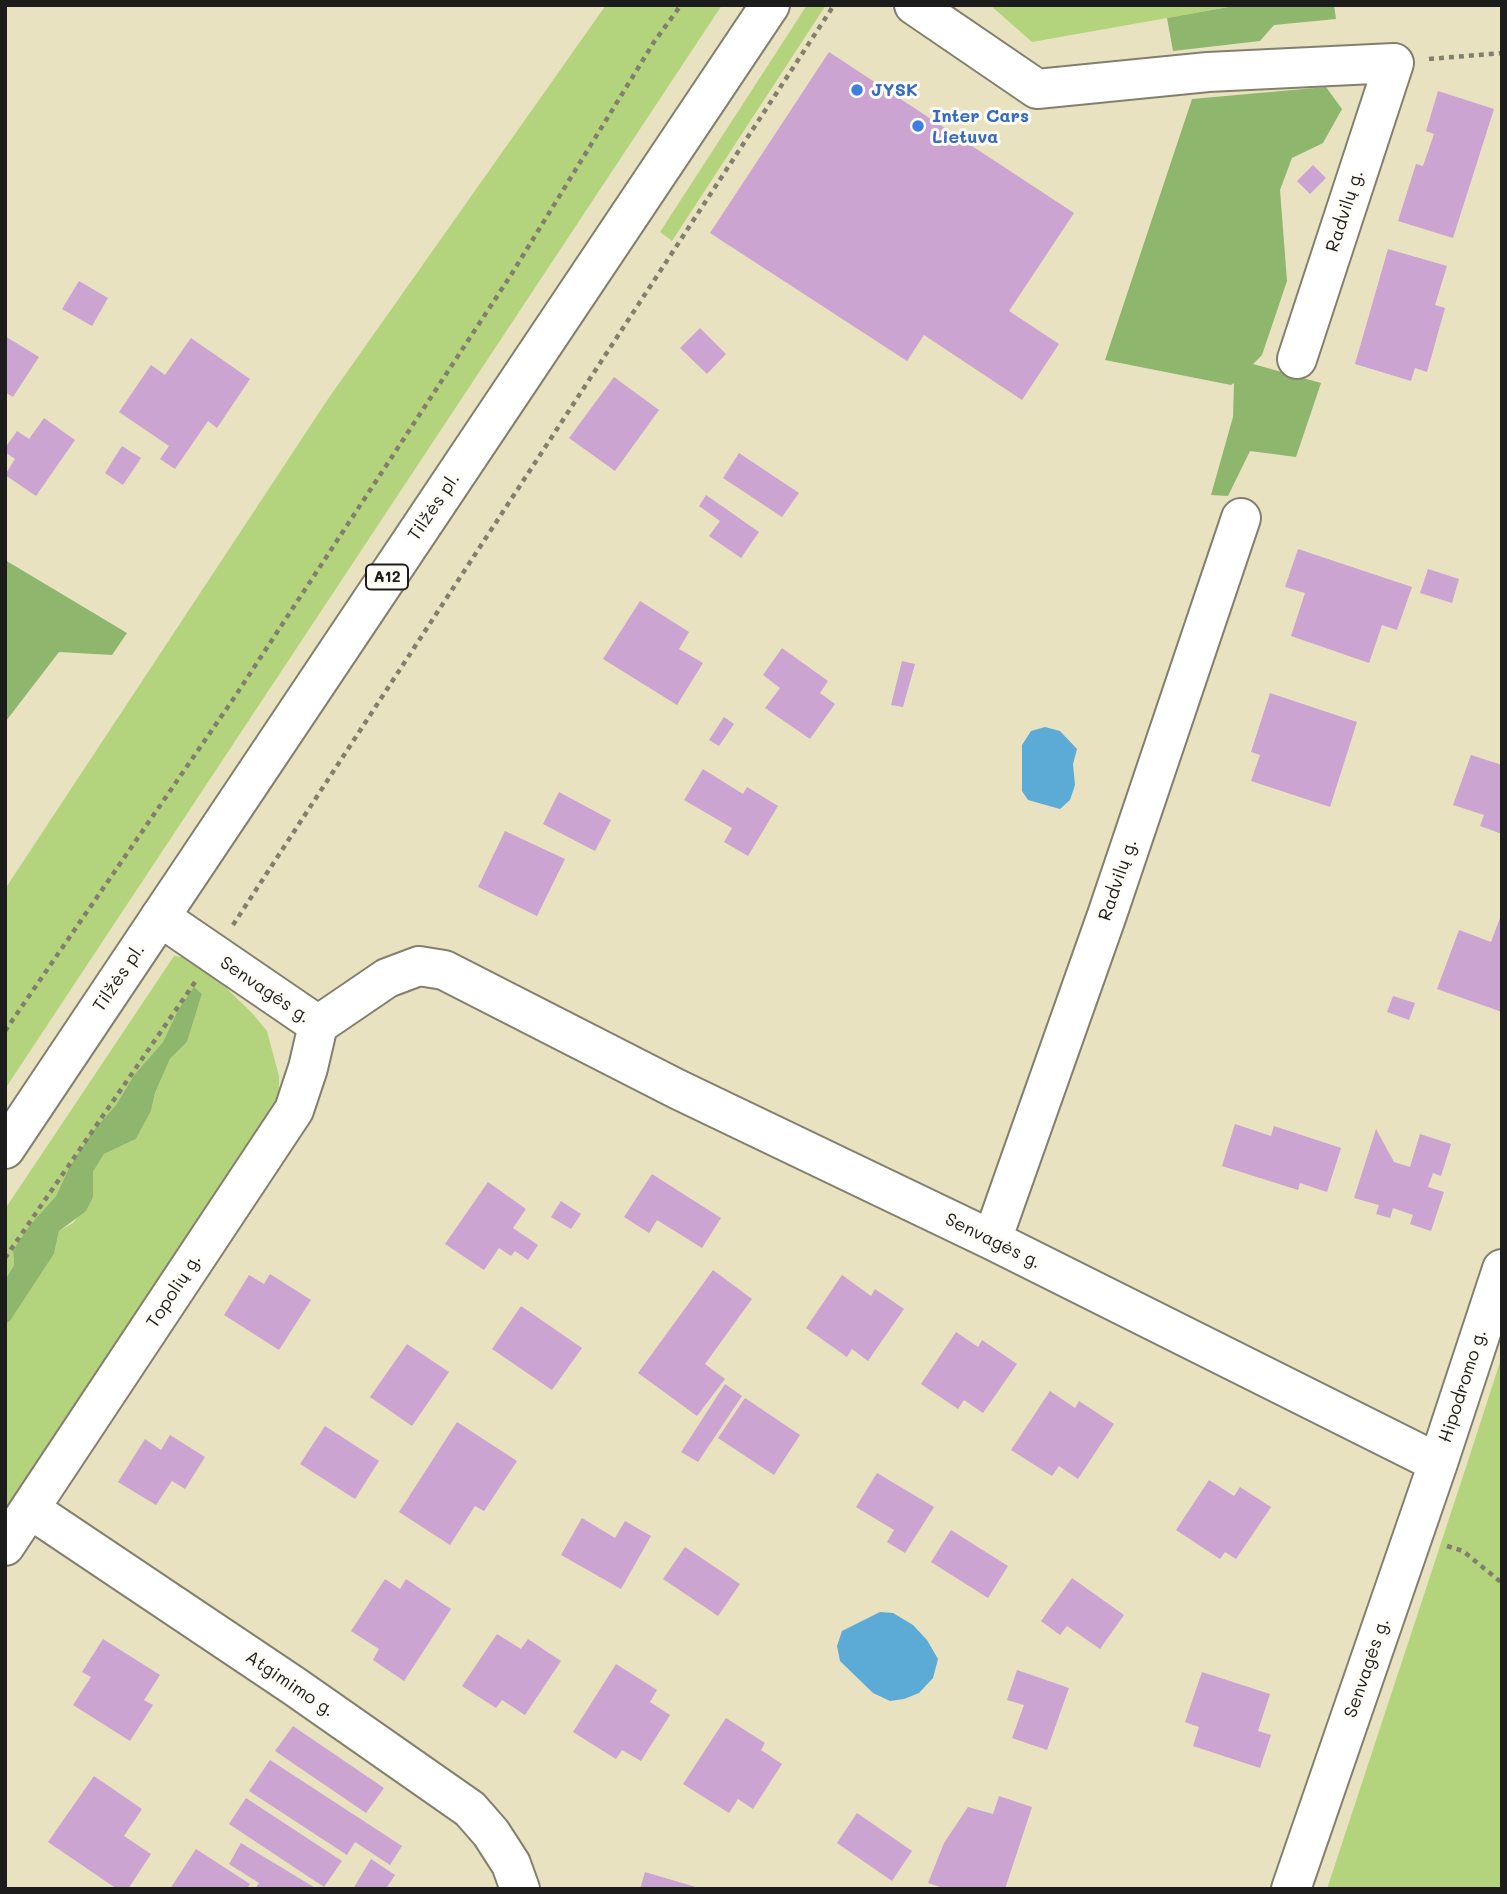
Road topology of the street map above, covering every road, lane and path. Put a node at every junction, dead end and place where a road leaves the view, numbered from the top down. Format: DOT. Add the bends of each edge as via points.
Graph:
graph roads {
  1 [pos="681,5"];
  2 [pos="770,5"];
  3 [pos="834,5"];
  4 [pos="914,5"];
  5 [pos="1502,53"];
  6 [pos="1394,63"];
  7 [pos="1297,359"];
  8 [pos="1241,518"];
  9 [pos="160,917"];
  10 [pos="214,955"];
  11 [pos="318,1025"];
  12 [pos="5,1031"];
  13 [pos="5,1149"];
  14 [pos="992,1240"];
  15 [pos="5,1258"];
  16 [pos="1502,1269"];
  17 [pos="1438,1463"];
  18 [pos="30,1508"];
  19 [pos="1412,1536"];
  20 [pos="5,1546"];
  21 [pos="1502,1583"];
  22 [pos="520,1889"];
  23 [pos="1291,1889"];
  1 -- 12 [label="path" via="249,676"];
  2 -- 9 [label="main road, Tilžės pl. / A12"];
  3 -- 10 [label="path"];
  4 -- 6 [label="main road" via="1037,89 1208,72"];
  5 -- 6 [label="path"];
  6 -- 7 [label="main road, Radvilų g."];
  8 -- 14 [label="main road, Radvilų g."];
  9 -- 10 [label="main road, Senvagės g."];
  9 -- 13 [label="main road, Tilžės pl. / A12"];
  10 -- 11 [label="main road, Senvagės g."];
  10 -- 15 [label="path"];
  11 -- 14 [label="main road, Senvagės g." via="387,978 419,966 444,970 677,1089"];
  11 -- 18 [label="main road, Topolių g." via="294,1110"];
  14 -- 17 [label="main road, Senvagės g."];
  16 -- 17 [label="main road, Hipodromo g."];
  17 -- 19 [label="main road, Senvagės g."];
  18 -- 20 [label="main road, Topolių g."];
  18 -- 22 [label="main road, Atgimimo g." via="470,1809 512,1864"];
  19 -- 21 [label="path" via="1463,1551"];
  19 -- 23 [label="main road, Senvagės g."];
}
